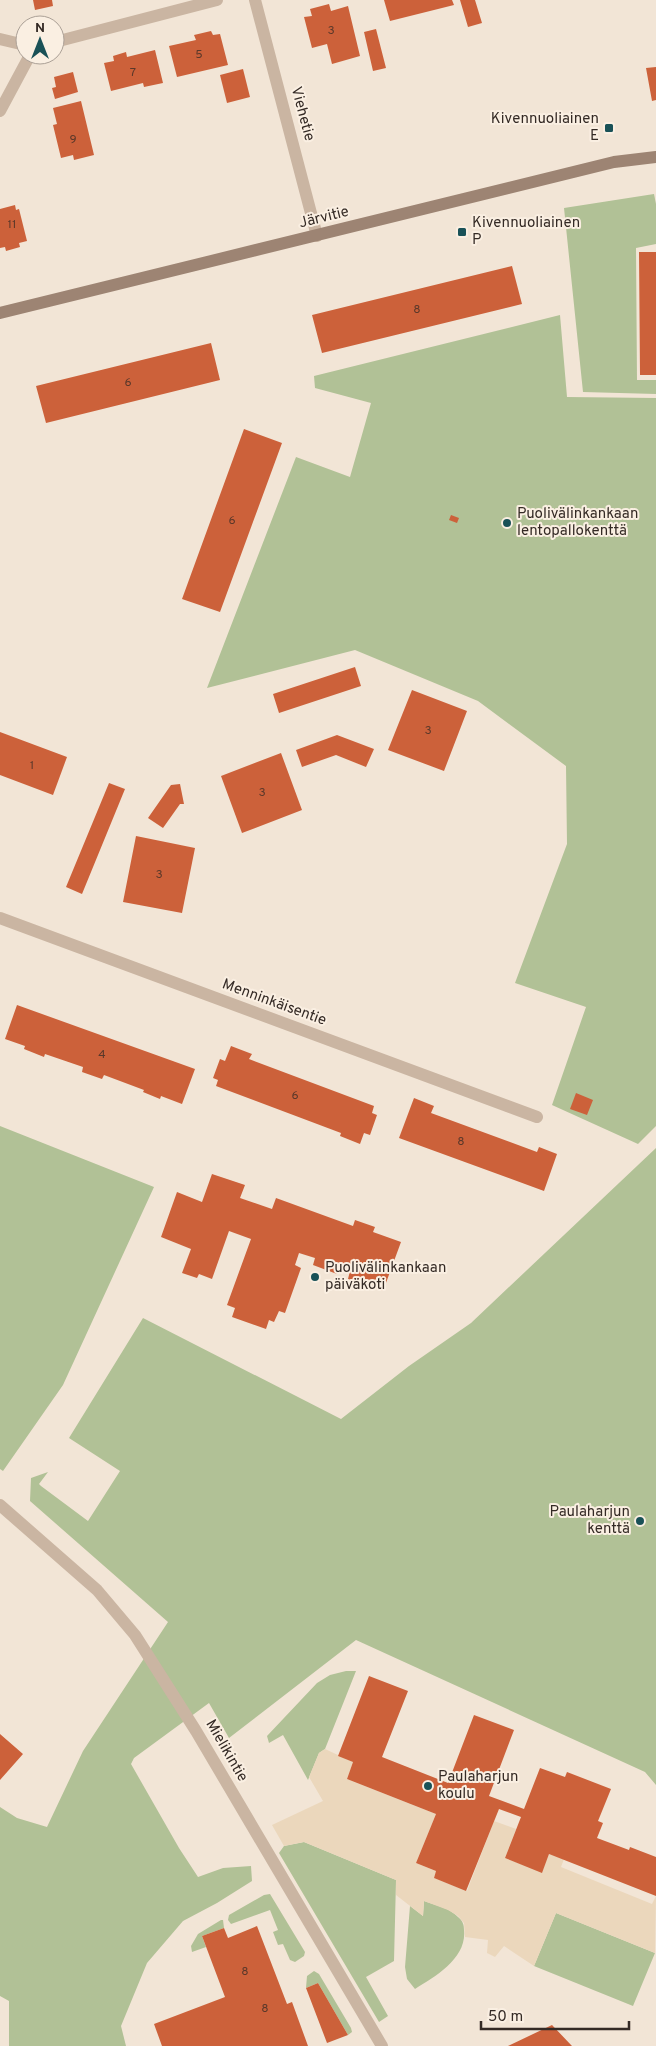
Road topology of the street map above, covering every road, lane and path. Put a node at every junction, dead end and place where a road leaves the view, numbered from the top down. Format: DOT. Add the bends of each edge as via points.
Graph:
graph roads {
  1 [pos="217,0"];
  2 [pos="255,0"];
  3 [pos="0,39"];
  4 [pos="65,39"];
  5 [pos="15,43"];
  6 [pos="25,65"];
  7 [pos="0,111"];
  8 [pos="656,157"];
  9 [pos="317,236"];
  10 [pos="0,314"];
  11 [pos="0,918"];
  12 [pos="538,1117"];
  13 [pos="0,1505"];
  14 [pos="382,2046"];
  1 -- 4 [label="street"];
  2 -- 9 [label="street, Viehetie"];
  3 -- 5 [label="street"];
  6 -- 7 [label="street"];
  8 -- 9 [label="street, Järvitie" via="614,162"];
  9 -- 10 [label="street, Järvitie"];
  11 -- 12 [label="street, Menninkäisentie"];
  13 -- 14 [label="street, Mielikintie" via="97,1590 135,1635 196,1731"];
}
